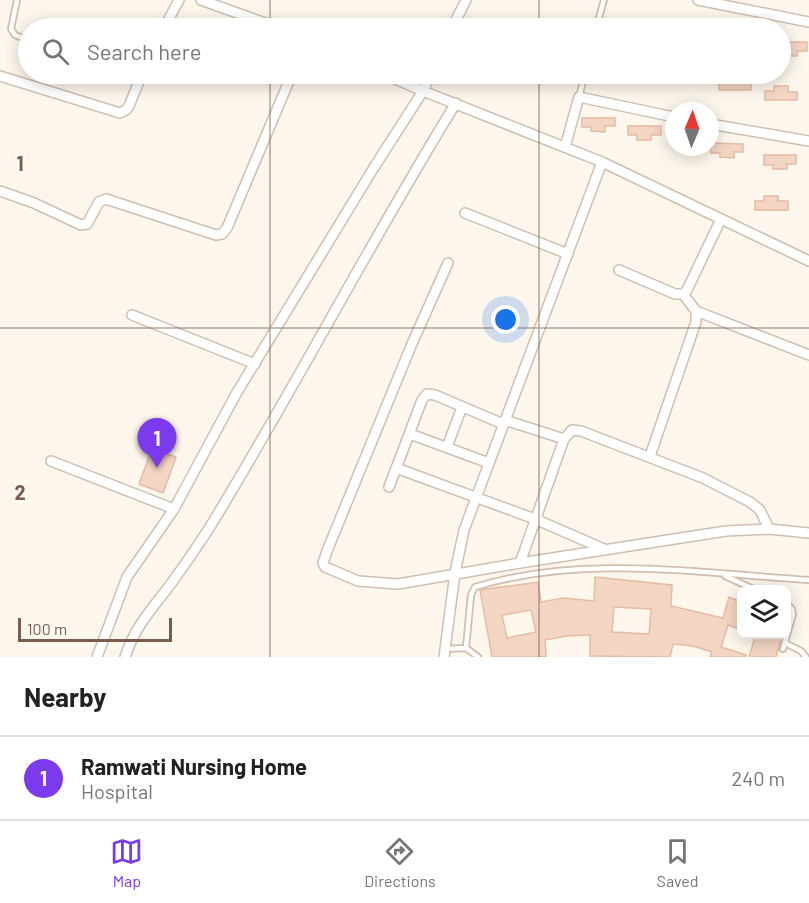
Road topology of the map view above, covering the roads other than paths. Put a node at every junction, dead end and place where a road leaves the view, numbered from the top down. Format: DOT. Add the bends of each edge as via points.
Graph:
graph roads {
  1 [pos="17,0"];
  2 [pos="179,0"];
  3 [pos="201,0"];
  4 [pos="466,0"];
  5 [pos="604,0"];
  6 [pos="698,0"];
  7 [pos="169,18"];
  8 [pos="251,18"];
  9 [pos="457,18"];
  10 [pos="599,18"];
  11 [pos="789,18"];
  12 [pos="791,18"];
  13 [pos="809,22"];
  14 [pos="18,36"];
  15 [pos="0,76"];
  16 [pos="18,82"];
  17 [pos="26,84"];
  18 [pos="138,84"];
  19 [pos="288,84"];
  20 [pos="407,84"];
  21 [pos="427,84"];
  22 [pos="582,84"];
  23 [pos="423,91"];
  24 [pos="579,97"];
  25 [pos="456,103"];
  26 [pos="665,115"];
  27 [pos="719,126"];
  28 [pos="809,141"];
  29 [pos="565,147"];
  30 [pos="602,162"];
  31 [pos="0,191"];
  32 [pos="465,213"];
  33 [pos="721,219"];
  34 [pos="568,254"];
  35 [pos="809,261"];
  36 [pos="448,263"];
  37 [pos="619,270"];
  38 [pos="683,294"];
  39 [pos="696,311"];
  40 [pos="132,315"];
  41 [pos="809,355"];
  42 [pos="255,364"];
  43 [pos="462,407"];
  44 [pos="504,422"];
  45 [pos="410,434"];
  46 [pos="564,439"];
  47 [pos="447,447"];
  48 [pos="650,456"];
  49 [pos="51,461"];
  50 [pos="489,463"];
  51 [pos="396,468"];
  52 [pos="389,487"];
  53 [pos="476,497"];
  54 [pos="174,509"];
  55 [pos="535,519"];
  56 [pos="770,529"];
  57 [pos="809,533"];
  58 [pos="605,549"];
  59 [pos="520,562"];
  60 [pos="455,573"];
  61 [pos="720,574"];
  62 [pos="809,580"];
  63 [pos="745,585"];
  64 [pos="786,639"];
  65 [pos="466,648"];
  66 [pos="445,653"];
  67 [pos="97,657"];
  68 [pos="125,657"];
  69 [pos="478,657"];
  70 [pos="806,657"];
  1 -- 14 [label="lane" via="11,29"];
  2 -- 7 [label="street"];
  3 -- 8 [label="street"];
  4 -- 9 [label="street"];
  5 -- 10 [label="lane"];
  6 -- 11 [label="street"];
  12 -- 13 [label="street"];
  15 -- 16 [label="street"];
  17 -- 18 [label="street" via="120,113 129,106"];
  19 -- 31 [label="street" via="222,234 106,200 99,202 87,224 81,225"];
  20 -- 23 [label="street"];
  21 -- 23 [label="street"];
  22 -- 24 [label="lane"];
  23 -- 25 [label="street"];
  23 -- 42 [label="street"];
  24 -- 26 [label="street"];
  24 -- 29 [label="street"];
  25 -- 29 [label="street"];
  25 -- 68 [label="street" via="216,517 142,619"];
  27 -- 28 [label="street"];
  29 -- 30 [label="street"];
  30 -- 33 [label="street"];
  30 -- 34 [label="street"];
  32 -- 34 [label="street"];
  33 -- 35 [label="street"];
  33 -- 38 [label="street"];
  34 -- 44 [label="street"];
  36 -- 60 [label="street" via="323,562 325,567 368,582 398,584"];
  37 -- 38 [label="street"];
  38 -- 39 [label="street"];
  39 -- 41 [label="street"];
  39 -- 48 [label="street" via="696,322"];
  40 -- 42 [label="street"];
  42 -- 54 [label="street"];
  43 -- 44 [label="street"];
  43 -- 45 [label="street" via="427,394"];
  43 -- 47 [label="street"];
  44 -- 46 [label="street"];
  44 -- 50 [label="street"];
  45 -- 47 [label="street"];
  45 -- 51 [label="street"];
  46 -- 48 [label="street" via="572,430 581,431"];
  46 -- 55 [label="street"];
  47 -- 50 [label="street"];
  48 -- 56 [label="street" via="750,502 760,510"];
  49 -- 54 [label="street"];
  50 -- 53 [label="street"];
  51 -- 52 [label="street"];
  51 -- 53 [label="street"];
  53 -- 55 [label="street"];
  53 -- 60 [label="street"];
  54 -- 67 [label="street" via="128,577"];
  55 -- 58 [label="street"];
  55 -- 59 [label="street"];
  56 -- 57 [label="street"];
  56 -- 58 [label="street" via="726,531"];
  58 -- 59 [label="street"];
  59 -- 60 [label="street"];
  60 -- 66 [label="street"];
  61 -- 62 [label="lane"];
  61 -- 63 [label="lane"];
  61 -- 65 [label="lane" via="575,568 491,582 475,587 471,595"];
  64 -- 70 [label="lane" via="784,646 801,651"];
  65 -- 66 [label="lane"];
  65 -- 69 [label="lane"];
}
